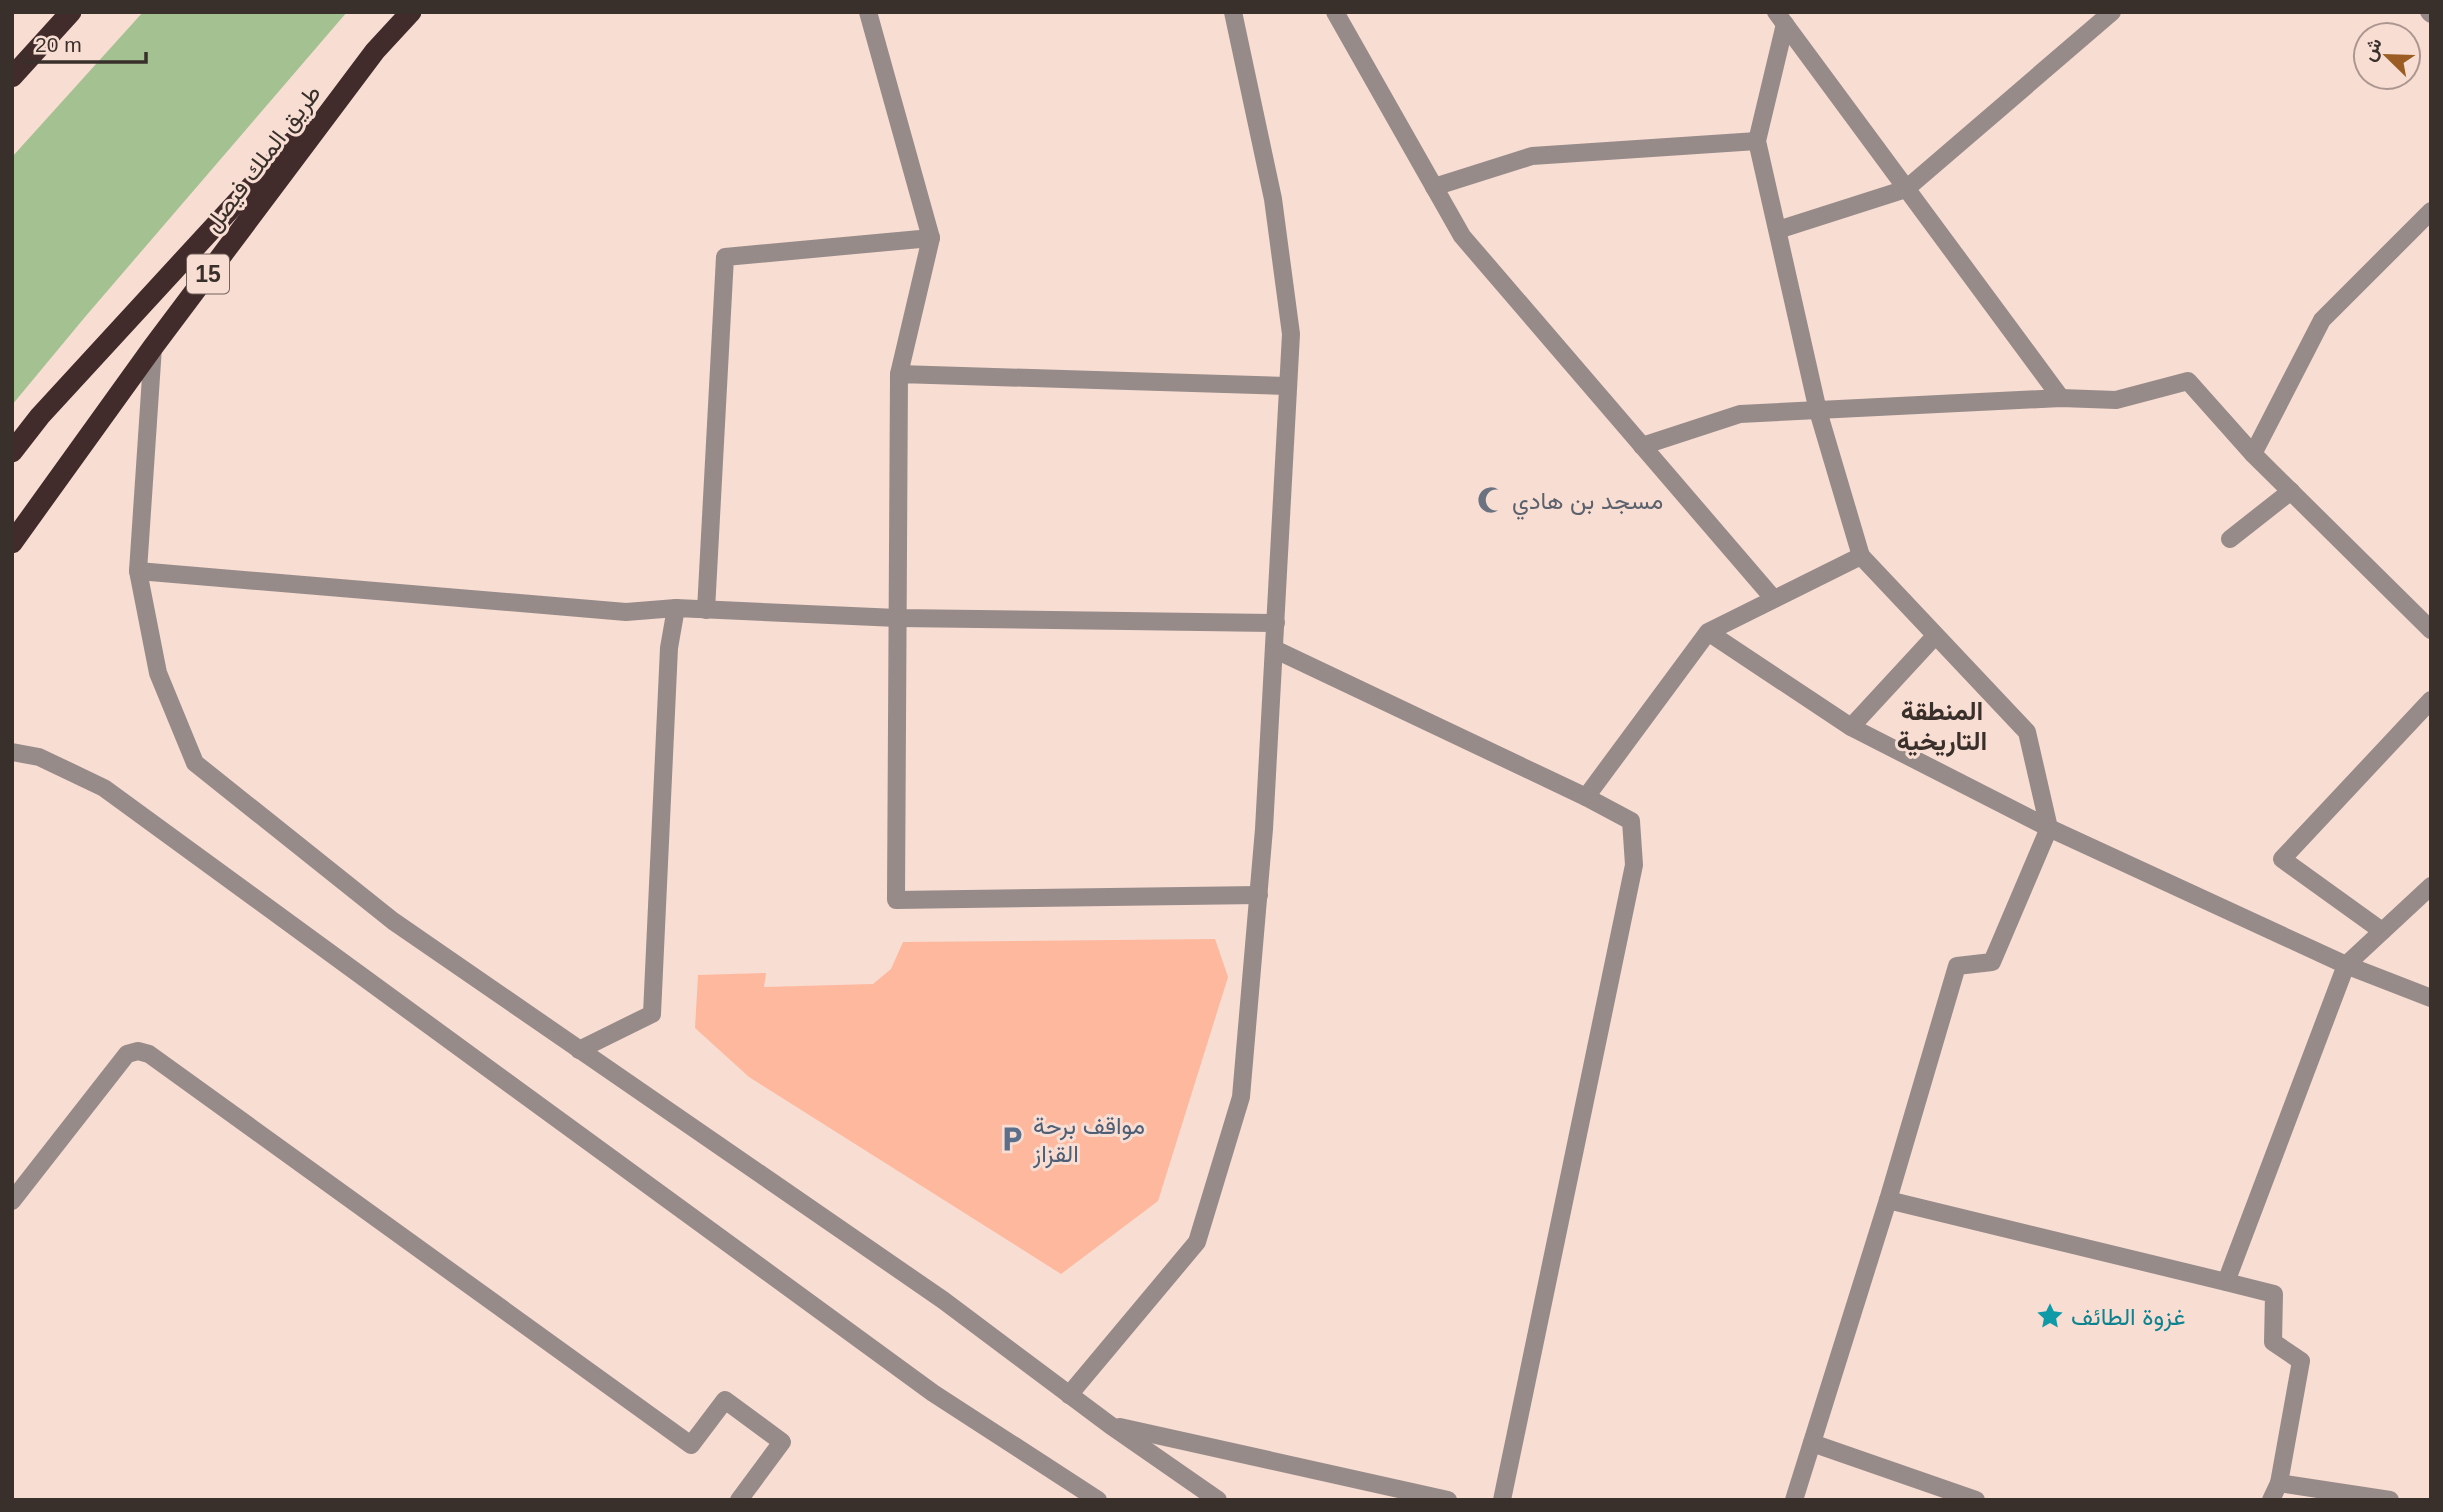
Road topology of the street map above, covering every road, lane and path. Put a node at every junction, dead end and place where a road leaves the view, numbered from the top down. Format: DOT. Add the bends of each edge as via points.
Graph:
graph roads {
  1 [pos="71,12"];
  2 [pos="411,12"];
  3 [pos="868,12"];
  4 [pos="1233,12"];
  5 [pos="1335,12"];
  6 [pos="2112,12"];
  7 [pos="1780,18"];
  8 [pos="375,51"];
  9 [pos="12,77"];
  10 [pos="1757,141"];
  11 [pos="1434,187"];
  12 [pos="1906,188"];
  13 [pos="2431,212"];
  14 [pos="1778,230"];
  15 [pos="931,238"];
  16 [pos="153,347"];
  17 [pos="899,374"];
  18 [pos="1288,386"];
  19 [pos="2061,398"];
  20 [pos="1818,411"];
  21 [pos="1642,446"];
  22 [pos="12,452"];
  23 [pos="2253,454"];
  24 [pos="2291,491"];
  25 [pos="2230,539"];
  26 [pos="12,543"];
  27 [pos="1861,556"];
  28 [pos="138,571"];
  29 [pos="1773,598"];
  30 [pos="676,608"];
  31 [pos="706,610"];
  32 [pos="897,618"];
  33 [pos="1276,623"];
  34 [pos="2431,630"];
  35 [pos="1708,632"];
  36 [pos="1936,635"];
  37 [pos="1274,649"];
  38 [pos="2431,700"];
  39 [pos="1851,727"];
  40 [pos="12,752"];
  41 [pos="1586,797"];
  42 [pos="2049,828"];
  43 [pos="2431,886"];
  44 [pos="1259,895"];
  45 [pos="2382,931"];
  46 [pos="2346,965"];
  47 [pos="2431,998"];
  48 [pos="579,1050"];
  49 [pos="12,1200"];
  50 [pos="1888,1200"];
  51 [pos="2225,1282"];
  52 [pos="1069,1395"];
  53 [pos="1110,1425"];
  54 [pos="1812,1443"];
  55 [pos="2278,1483"];
  56 [pos="739,1500"];
  57 [pos="1098,1500"];
  58 [pos="1218,1500"];
  59 [pos="1448,1500"];
  60 [pos="1502,1500"];
  61 [pos="1794,1500"];
  62 [pos="1976,1500"];
  63 [pos="2272,1500"];
  64 [pos="2390,1500"];
  1 -- 9 [label="highway"];
  2 -- 8 [label="highway, طريق الملك فيصل / 15"];
  3 -- 15 [label="street"];
  4 -- 18 [label="street" via="1273,199 1291,334"];
  5 -- 11 [label="street"];
  6 -- 12 [label="street"];
  7 -- 10 [label="street"];
  7 -- 12 [label="street"];
  8 -- 16 [label="highway, طريق الملك فيصل / 15"];
  8 -- 22 [label="highway"];
  10 -- 11 [label="street" via="1532,156"];
  10 -- 14 [label="street"];
  11 -- 21 [label="street" via="1462,236"];
  12 -- 14 [label="street"];
  12 -- 19 [label="street"];
  13 -- 23 [label="street" via="2322,320"];
  14 -- 20 [label="street"];
  15 -- 17 [label="street"];
  15 -- 31 [label="street" via="725,257"];
  16 -- 26 [label="highway, طريق الملك فيصل / 15"];
  16 -- 28 [label="street"];
  17 -- 18 [label="street"];
  17 -- 32 [label="street"];
  18 -- 33 [label="street"];
  19 -- 20 [label="street"];
  19 -- 23 [label="street" via="2116,400 2188,381"];
  20 -- 21 [label="street" via="1740,414"];
  20 -- 27 [label="street"];
  21 -- 29 [label="street"];
  23 -- 24 [label="street"];
  24 -- 25 [label="street"];
  24 -- 34 [label="street"];
  27 -- 29 [label="street"];
  27 -- 36 [label="street"];
  28 -- 30 [label="street" via="626,612"];
  28 -- 48 [label="street" via="158,673 195,763 393,921"];
  29 -- 35 [label="street"];
  30 -- 31 [label="street"];
  30 -- 48 [label="street" via="668,648 652,1014"];
  31 -- 32 [label="street"];
  32 -- 33 [label="street"];
  32 -- 44 [label="street" via="895,900"];
  33 -- 37 [label="street"];
  35 -- 39 [label="street"];
  35 -- 41 [label="street"];
  36 -- 39 [label="street"];
  36 -- 42 [label="street" via="2027,732"];
  37 -- 41 [label="street"];
  37 -- 44 [label="street"];
  38 -- 45 [label="street" via="2282,859"];
  39 -- 42 [label="street"];
  40 -- 57 [label="street" via="39,757 104,788 933,1393"];
  41 -- 60 [label="street" via="1631,821 1634,865"];
  42 -- 46 [label="street"];
  42 -- 50 [label="street" via="1993,962 1957,966"];
  43 -- 45 [label="street"];
  44 -- 52 [label="street" via="1241,1097 1197,1242"];
  45 -- 46 [label="street"];
  46 -- 47 [label="street"];
  46 -- 51 [label="street"];
  48 -- 52 [label="street" via="943,1300"];
  49 -- 56 [label="street" via="127,1054 149,1054 691,1445 724,1400 782,1442"];
  50 -- 51 [label="street"];
  50 -- 54 [label="street"];
  51 -- 55 [label="street" via="2274,1294 2273,1342 2301,1361"];
  52 -- 53 [label="street"];
  53 -- 58 [label="street"];
  53 -- 59 [label="street"];
  54 -- 61 [label="street"];
  54 -- 62 [label="street"];
  55 -- 63 [label="street"];
  55 -- 64 [label="street"];
}
